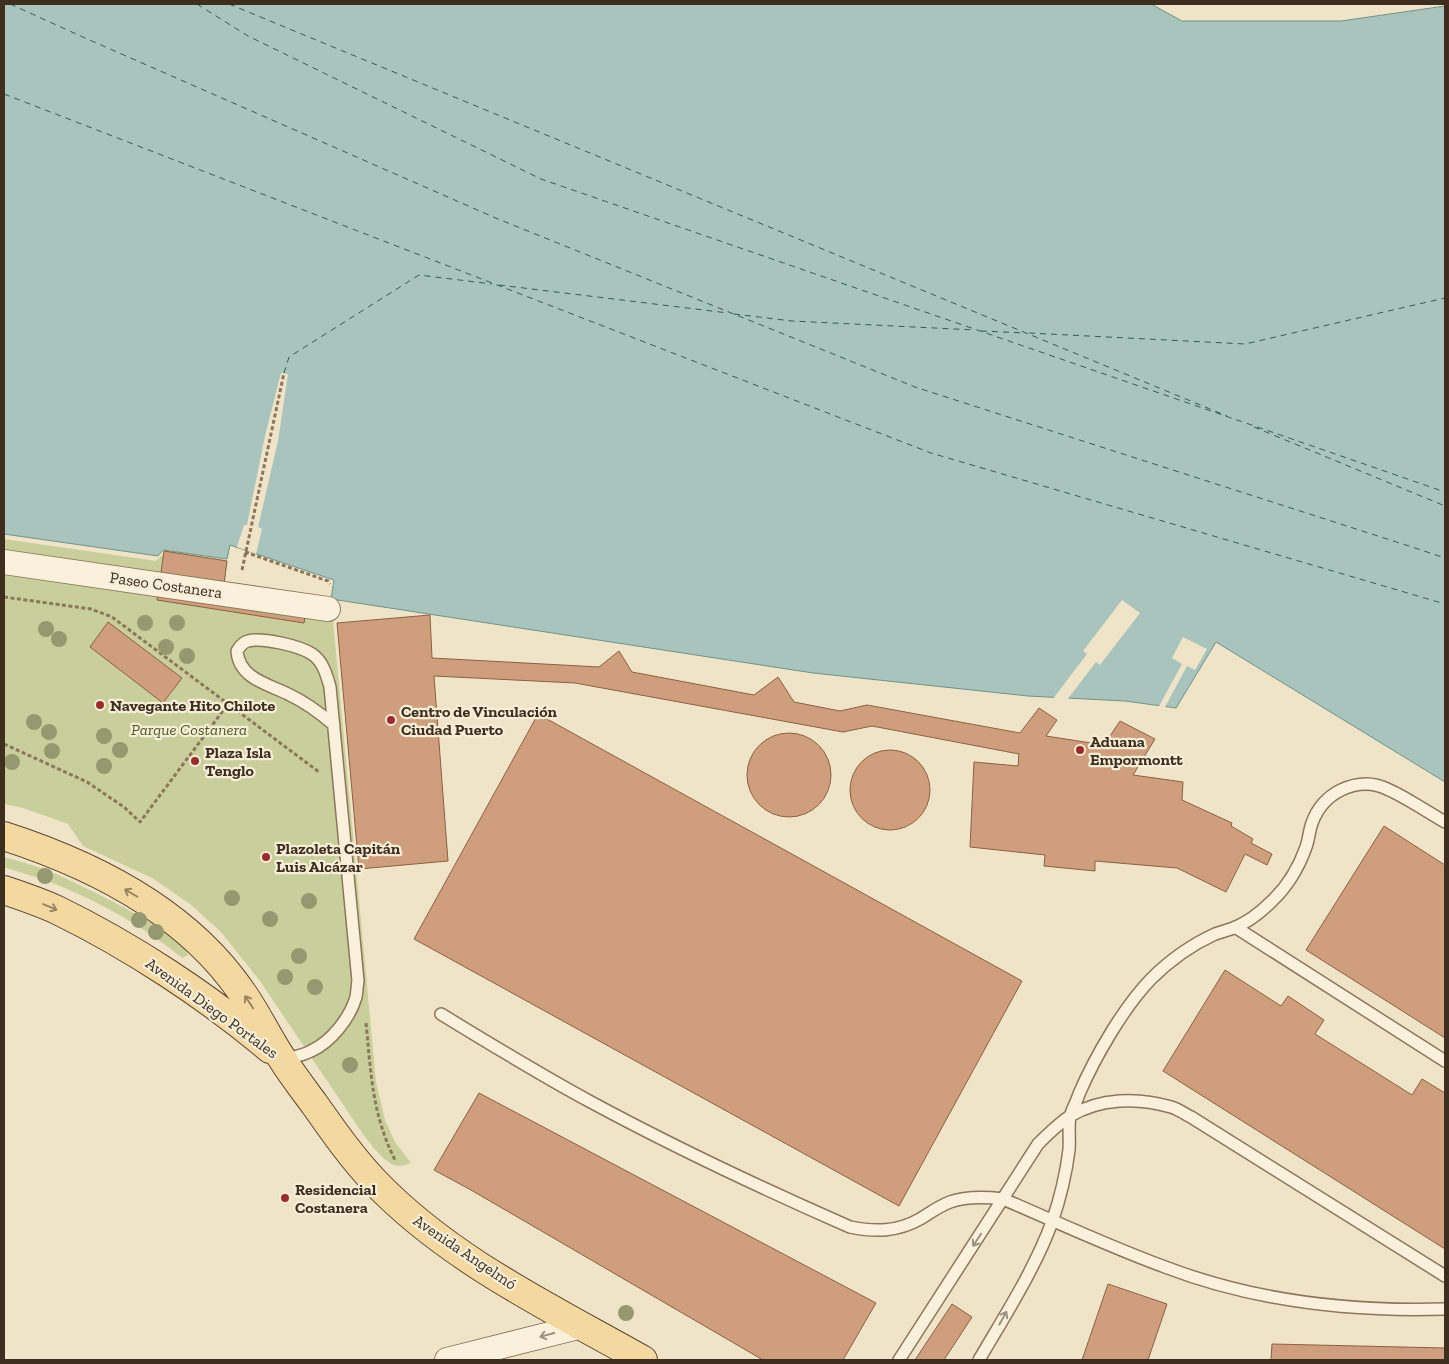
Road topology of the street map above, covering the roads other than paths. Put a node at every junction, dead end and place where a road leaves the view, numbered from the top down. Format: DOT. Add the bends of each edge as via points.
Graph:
graph roads {
  1 [pos="4,562"];
  2 [pos="328,609"];
  3 [pos="334,725"];
  4 [pos="1445,822"];
  5 [pos="4,836"];
  6 [pos="4,890"];
  7 [pos="1236,927"];
  8 [pos="441,1014"];
  9 [pos="282,1059"];
  10 [pos="1445,1061"];
  11 [pos="1070,1116"];
  12 [pos="1003,1200"];
  13 [pos="1052,1220"];
  14 [pos="1445,1276"];
  15 [pos="1445,1309"];
  16 [pos="582,1326"];
  17 [pos="447,1360"];
  18 [pos="643,1360"];
  19 [pos="899,1360"];
  20 [pos="980,1360"];
  1 -- 2 [label="street, Paseo Costanera"];
  3 -- 3 [label="lane" via="330,687 324,667 313,654 292,645 269,641 248,641 241,645 237,659 242,668 259,682 318,711"];
  3 -- 9 [label="lane" via="358,981 356,996 346,1018 325,1041 312,1051"];
  4 -- 7 [label="lane" via="1377,785 1349,786 1336,792 1317,812 1304,853 1286,886 1260,912"];
  9 -- 5 [label="main road, Avenida Diego Portales, one-way" via="241,990 187,930 147,902 65,858"];
  6 -- 9 [label="main road, Avenida Diego Portales, one-way" via="56,910 130,950 174,977"];
  7 -- 10 [label="lane"];
  7 -- 11 [label="lane" via="1191,947 1150,980 1114,1028"];
  8 -- 12 [label="lane" via="588,1101 664,1141 850,1226 884,1231 918,1220 952,1201 971,1197"];
  9 -- 16 [label="main road, Avenida Angelmó" via="349,1152 407,1212 468,1258"];
  11 -- 12 [label="lane" via="1038,1144"];
  11 -- 13 [label="lane" via="1062,1186"];
  11 -- 14 [label="lane" via="1090,1107 1131,1100 1173,1108"];
  12 -- 13 [label="lane"];
  12 -- 19 [label="lane, one-way"];
  13 -- 15 [label="lane" via="1165,1268 1267,1296 1319,1305"];
  20 -- 13 [label="lane, one-way" via="1041,1250"];
  16 -- 17 [label="street, one-way"];
  16 -- 18 [label="main road, Avenida Angelmó"];
}
